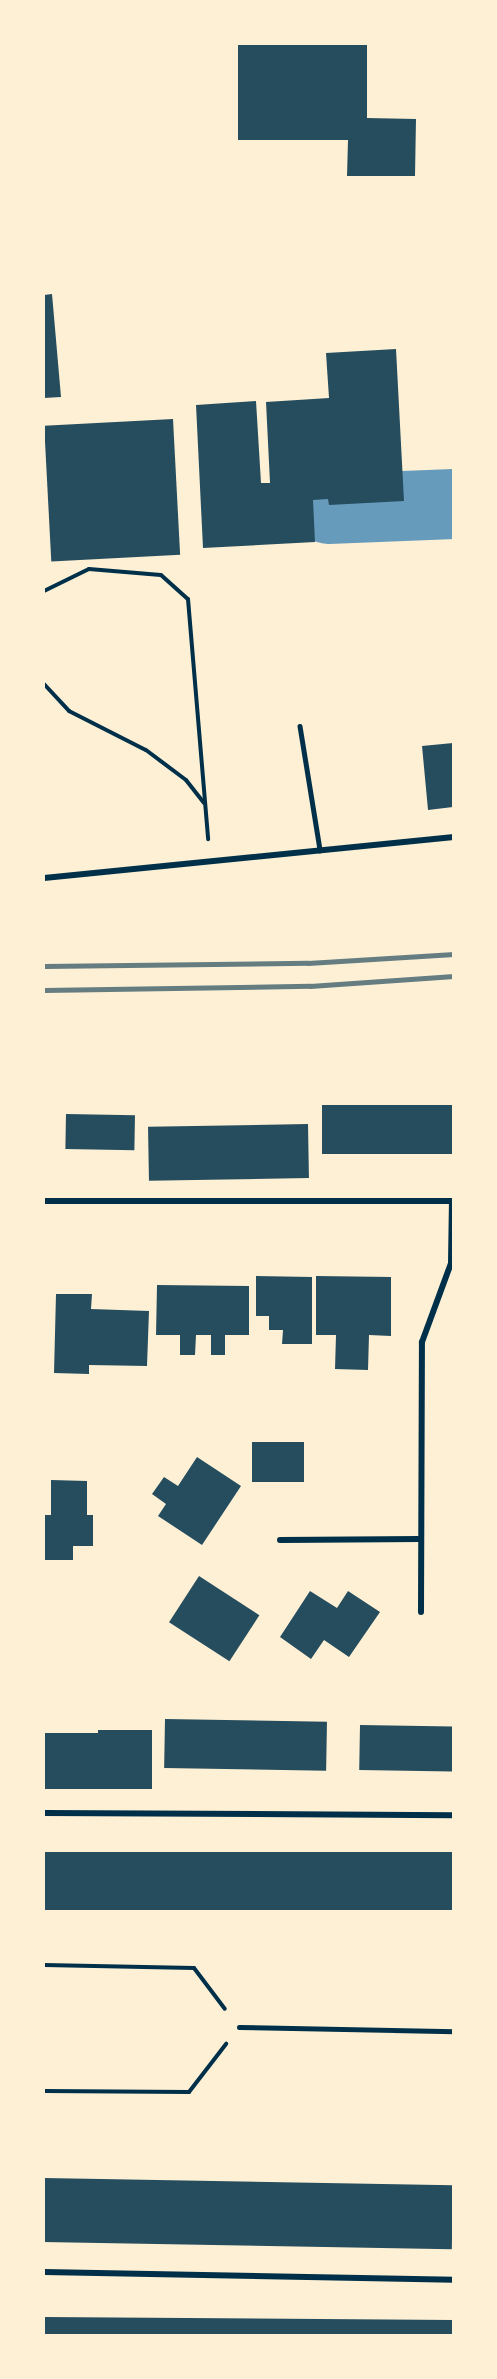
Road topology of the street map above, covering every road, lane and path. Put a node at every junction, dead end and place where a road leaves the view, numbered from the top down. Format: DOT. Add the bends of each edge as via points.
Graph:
graph roads {
  1 [pos="44,591"];
  2 [pos="44,684"];
  3 [pos="300,726"];
  4 [pos="205,804"];
  5 [pos="453,837"];
  6 [pos="320,850"];
  7 [pos="209,861"];
  8 [pos="44,878"];
  9 [pos="44,1201"];
  10 [pos="453,1201"];
  11 [pos="420,1539"];
  12 [pos="280,1540"];
  13 [pos="421,1612"];
  14 [pos="44,1813"];
  15 [pos="453,1815"];
  16 [pos="44,1965"];
  17 [pos="239,2027"];
  18 [pos="453,2031"];
  19 [pos="44,2091"];
  20 [pos="44,2272"];
  21 [pos="453,2280"];
  1 -- 4 [label="path" via="89,569 161,575 188,599"];
  2 -- 4 [label="path" via="69,711 146,750 186,780"];
  3 -- 6 [label="lane"];
  4 -- 7 [label="path"];
  5 -- 6 [label="street"];
  6 -- 7 [label="street"];
  7 -- 8 [label="street"];
  9 -- 10 [label="street"];
  10 -- 11 [label="street" via="451,1263 422,1342"];
  11 -- 12 [label="street"];
  11 -- 13 [label="street"];
  14 -- 15 [label="street"];
  16 -- 17 [label="path" via="194,1968"];
  17 -- 18 [label="lane"];
  17 -- 19 [label="path" via="189,2092"];
  20 -- 21 [label="street"];
}
